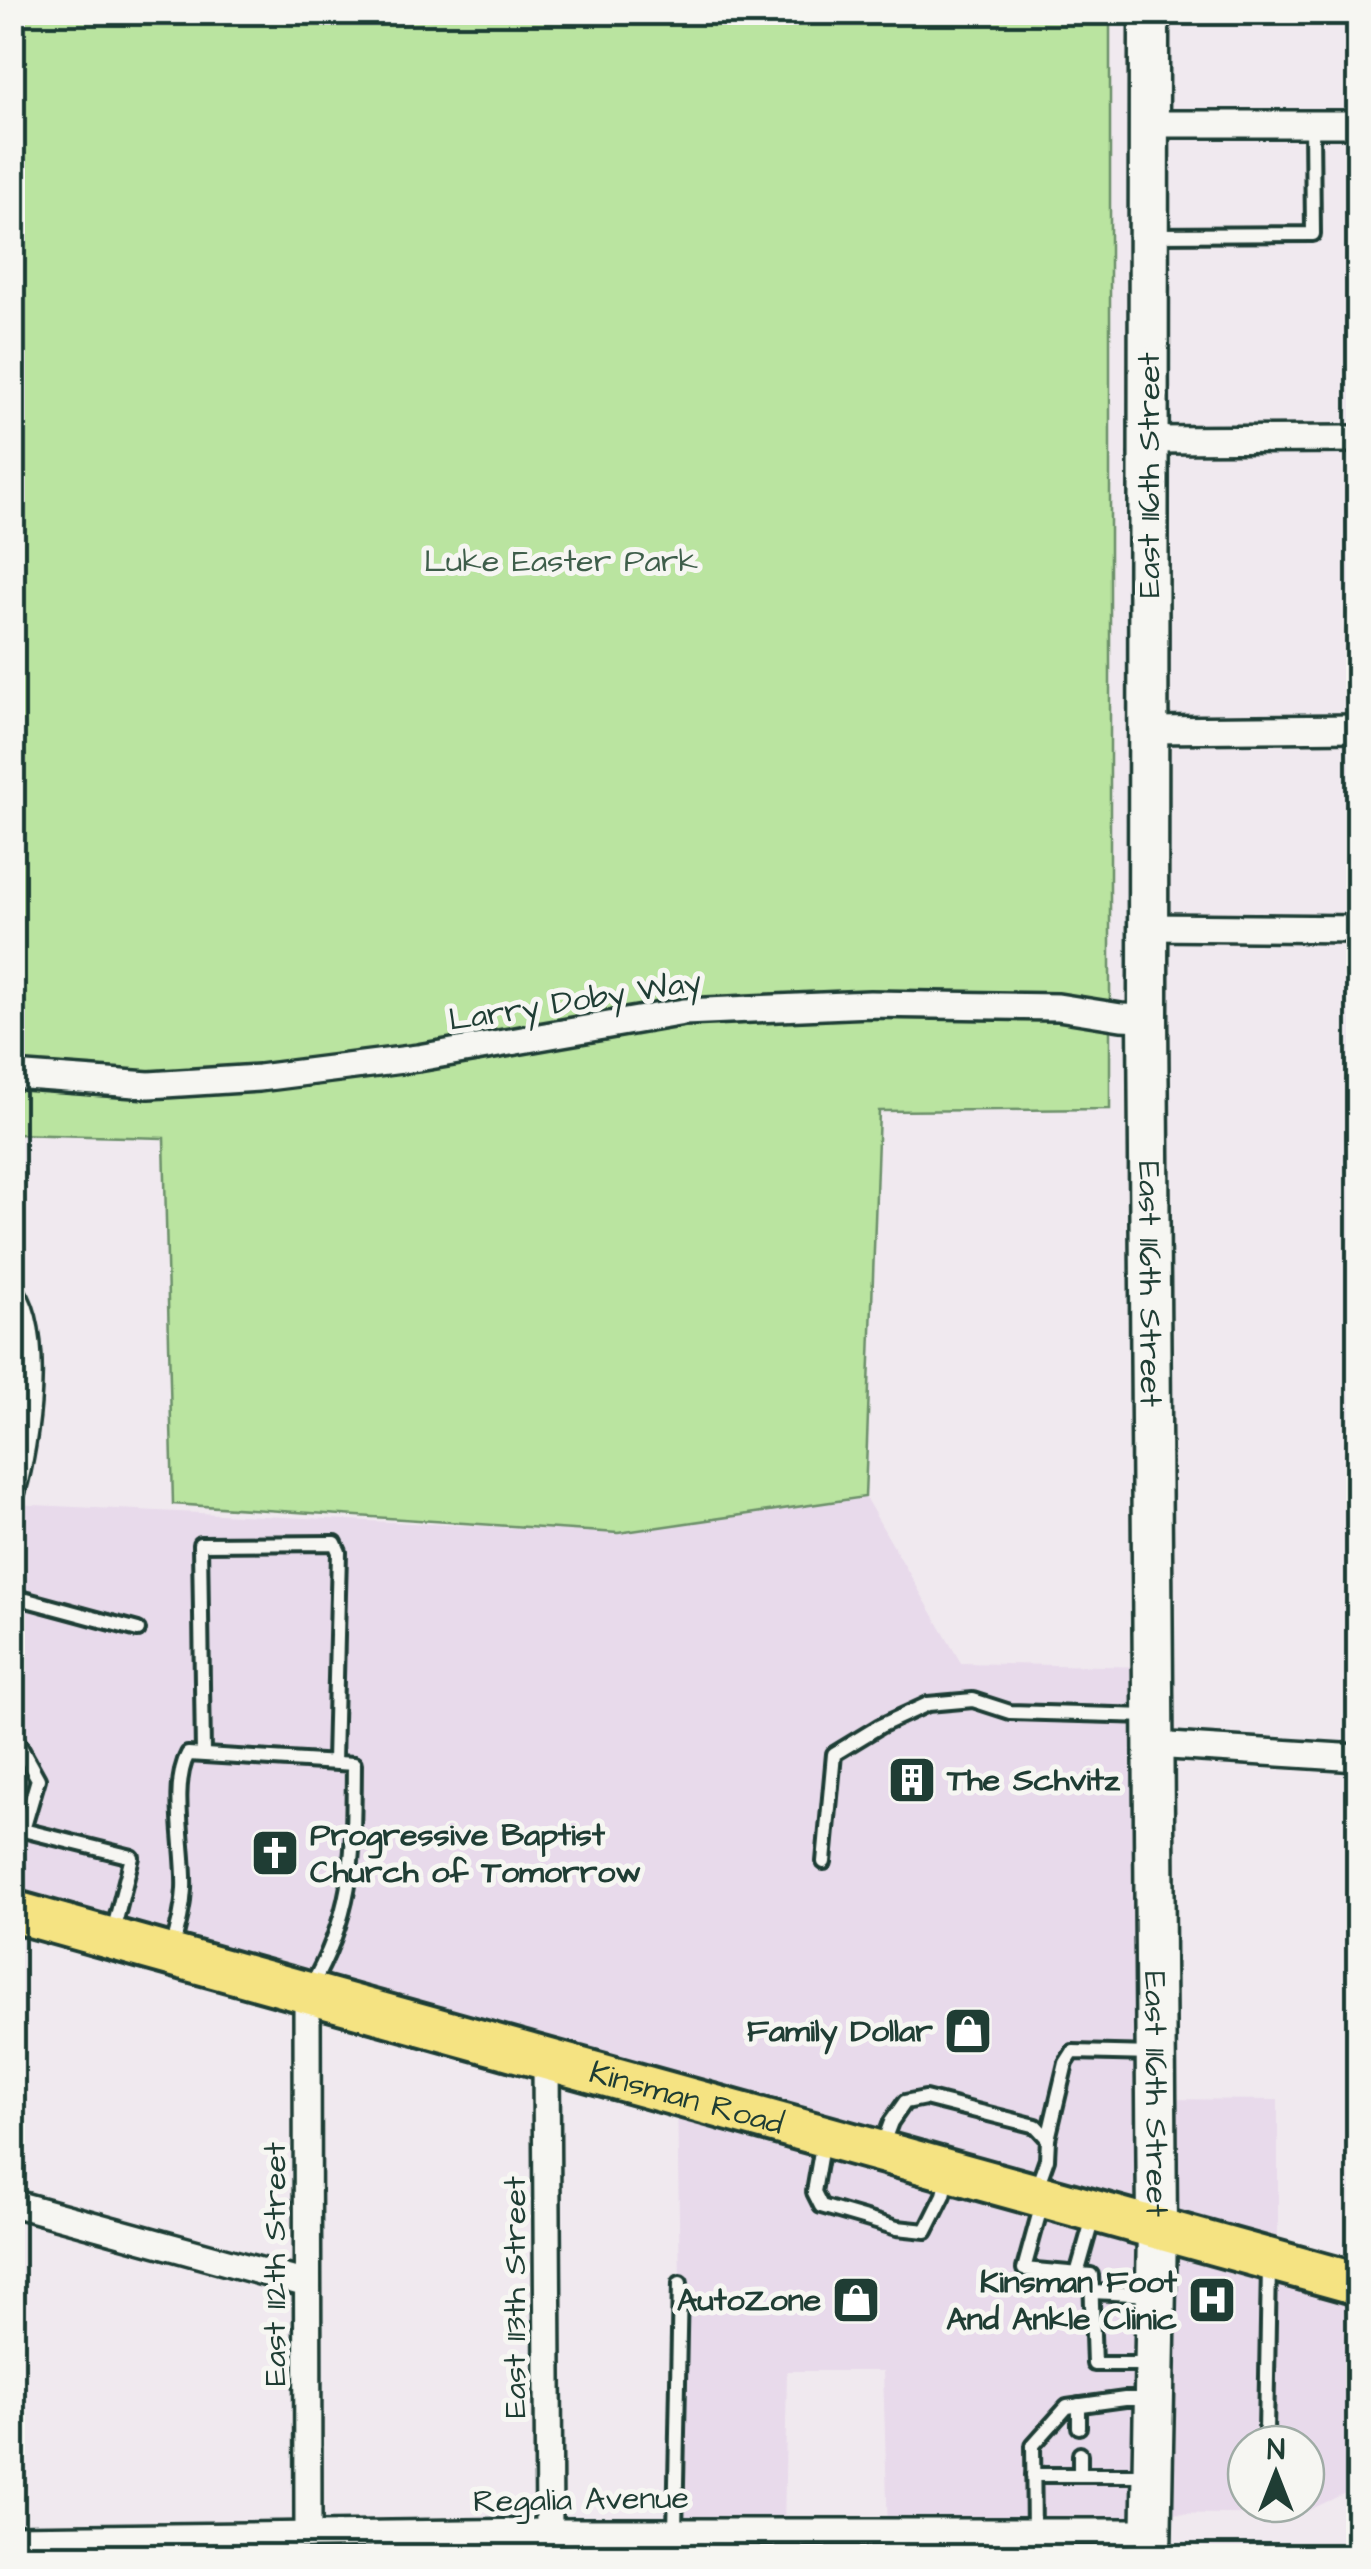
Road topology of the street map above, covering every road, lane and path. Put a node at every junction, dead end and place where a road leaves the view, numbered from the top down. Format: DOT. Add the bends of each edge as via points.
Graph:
graph roads {
  1 [pos="1149,12"];
  2 [pos="1150,124"];
  3 [pos="1312,124"];
  4 [pos="1358,124"];
  5 [pos="1150,234"];
  6 [pos="1148,440"];
  7 [pos="1358,440"];
  8 [pos="1358,728"];
  9 [pos="1150,730"];
  10 [pos="1148,927"];
  11 [pos="1358,929"];
  12 [pos="1148,1018"];
  13 [pos="12,1075"];
  14 [pos="12,1294"];
  15 [pos="12,1490"];
  16 [pos="12,1596"];
  17 [pos="138,1630"];
  18 [pos="1154,1730"];
  19 [pos="12,1732"];
  20 [pos="203,1754"];
  21 [pos="1358,1758"];
  22 [pos="334,1762"];
  23 [pos="18,1828"];
  24 [pos="824,1862"];
  25 [pos="12,1911"];
  26 [pos="112,1938"];
  27 [pos="170,1954"];
  28 [pos="308,1992"];
  29 [pos="1156,2054"];
  30 [pos="546,2061"];
  31 [pos="824,2137"];
  32 [pos="1048,2139"];
  33 [pos="880,2153"];
  34 [pos="950,2172"];
  35 [pos="1038,2196"];
  36 [pos="12,2203"];
  37 [pos="1095,2212"];
  38 [pos="1157,2229"];
  39 [pos="1269,2260"];
  40 [pos="1077,2274"];
  41 [pos="680,2283"];
  42 [pos="307,2284"];
  43 [pos="1358,2284"];
  44 [pos="1092,2292"];
  45 [pos="1156,2294"];
  46 [pos="1154,2382"];
  47 [pos="1079,2405"];
  48 [pos="1266,2424"];
  49 [pos="1079,2427"];
  50 [pos="1080,2454"];
  51 [pos="1033,2475"];
  52 [pos="1080,2475"];
  53 [pos="1152,2475"];
  54 [pos="549,2532"];
  55 [pos="675,2532"];
  56 [pos="1034,2532"];
  57 [pos="308,2535"];
  58 [pos="12,2539"];
  59 [pos="784,2544"];
  60 [pos="1150,2544"];
  61 [pos="417,2546"];
  62 [pos="47,2548"];
  1 -- 2 [label="main road, East 116th Street"];
  2 -- 3 [label="street"];
  2 -- 5 [label="main road, East 116th Street"];
  3 -- 4 [label="street"];
  3 -- 5 [label="lane" via="1313,234"];
  5 -- 6 [label="main road, East 116th Street"];
  6 -- 7 [label="street"];
  6 -- 9 [label="main road, East 116th Street"];
  8 -- 9 [label="street"];
  9 -- 10 [label="main road, East 116th Street"];
  10 -- 11 [label="street"];
  10 -- 12 [label="main road, East 116th Street"];
  12 -- 13 [label="street, Larry Doby Way" via="1058,1007 870,1004 684,1012 260,1078 149,1085"];
  12 -- 18 [label="main road, East 116th Street"];
  14 -- 15 [label="street" via="22,1308 29,1351"];
  16 -- 17 [label="lane"];
  18 -- 21 [label="street"];
  18 -- 24 [label="lane" via="1010,1712 973,1700 928,1704 834,1754"];
  18 -- 29 [label="main road, East 116th Street"];
  19 -- 23 [label="lane" via="38,1780"];
  20 -- 22 [label="lane"];
  20 -- 22 [label="lane" via="200,1544 335,1543"];
  20 -- 27 [label="lane" via="184,1760 185,1886"];
  22 -- 28 [label="lane" via="354,1764 348,1896"];
  23 -- 26 [label="lane" via="132,1857"];
  25 -- 26 [label="main road, Kinsman Road"];
  26 -- 27 [label="main road, Kinsman Road"];
  27 -- 28 [label="main road, Kinsman Road"];
  28 -- 30 [label="main road, Kinsman Road"];
  28 -- 42 [label="street, East 112th Street"];
  29 -- 32 [label="lane" via="1073,2052"];
  29 -- 38 [label="main road, East 116th Street"];
  30 -- 31 [label="main road, Kinsman Road"];
  30 -- 54 [label="street, East 113th Street"];
  31 -- 33 [label="main road, Kinsman Road"];
  31 -- 34 [label="lane" via="814,2192 820,2206 897,2228 926,2232"];
  32 -- 33 [label="lane" via="1036,2126 925,2098 905,2102"];
  32 -- 35 [label="lane"];
  33 -- 34 [label="main road, Kinsman Road"];
  34 -- 35 [label="main road, Kinsman Road"];
  35 -- 37 [label="main road, Kinsman Road"];
  35 -- 40 [label="lane" via="1024,2269"];
  36 -- 42 [label="street"];
  37 -- 38 [label="main road, Kinsman Road"];
  37 -- 40 [label="lane"];
  38 -- 39 [label="main road, Kinsman Road"];
  38 -- 45 [label="main road, East 116th Street"];
  39 -- 43 [label="main road, Kinsman Road"];
  39 -- 48 [label="lane"];
  40 -- 44 [label="lane" via="1091,2275"];
  41 -- 55 [label="lane"];
  42 -- 57 [label="street, East 112th Street"];
  44 -- 45 [label="lane"];
  44 -- 46 [label="lane" via="1094,2364"];
  45 -- 46 [label="main road, East 116th Street"];
  46 -- 47 [label="lane" via="1124,2399"];
  46 -- 53 [label="main road, East 116th Street"];
  47 -- 49 [label="lane"];
  47 -- 51 [label="lane" via="1068,2407 1033,2445"];
  50 -- 52 [label="lane"];
  51 -- 52 [label="lane"];
  51 -- 56 [label="lane"];
  52 -- 53 [label="lane"];
  53 -- 60 [label="main road, East 116th Street"];
  54 -- 55 [label="street, Regalia Avenue"];
  54 -- 61 [label="street, Regalia Avenue"];
  55 -- 59 [label="street, Regalia Avenue"];
  56 -- 59 [label="street, Regalia Avenue"];
  56 -- 60 [label="street, Regalia Avenue"];
  57 -- 61 [label="street, Regalia Avenue"];
  57 -- 62 [label="street, Regalia Avenue"];
  58 -- 62 [label="street, Regalia Avenue"];
}
